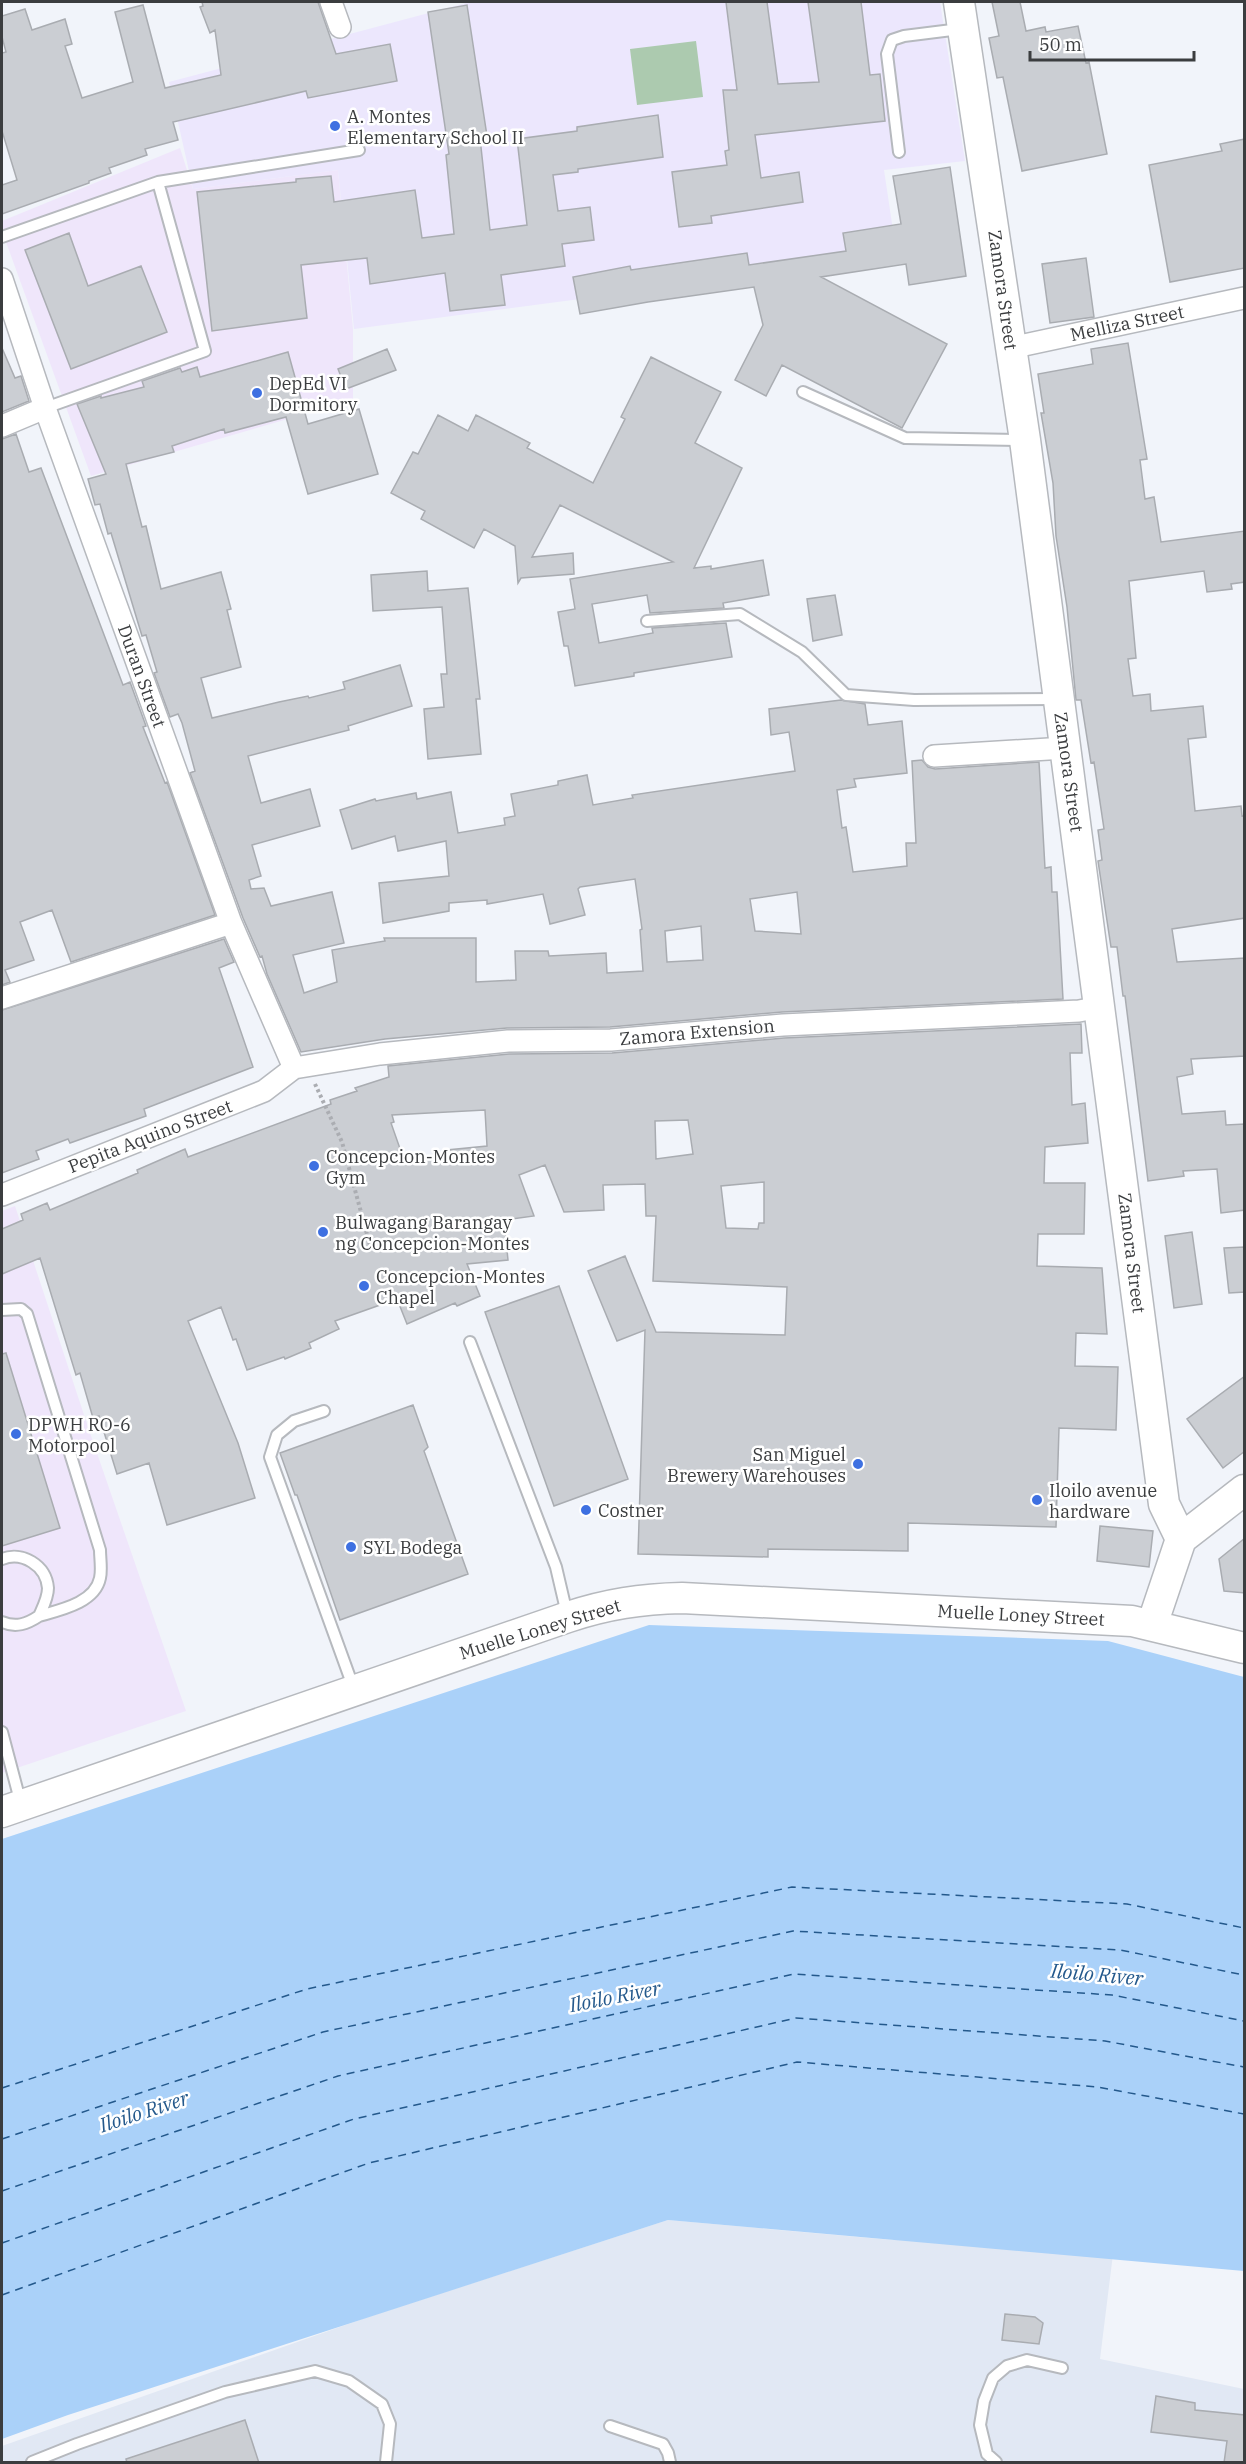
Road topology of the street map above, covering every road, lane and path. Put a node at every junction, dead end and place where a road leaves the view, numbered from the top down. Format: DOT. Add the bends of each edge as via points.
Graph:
graph roads {
  1 [pos="331,2"];
  2 [pos="961,15"];
  3 [pos="340,27"];
  4 [pos="359,150"];
  5 [pos="900,152"];
  6 [pos="158,182"];
  7 [pos="2,237"];
  8 [pos="2,279"];
  9 [pos="1245,298"];
  10 [pos="1010,348"];
  11 [pos="803,392"];
  12 [pos="45,408"];
  13 [pos="2,426"];
  14 [pos="1025,440"];
  15 [pos="647,621"];
  16 [pos="1059,699"];
  17 [pos="1065,748"];
  18 [pos="934,756"];
  19 [pos="231,923"];
  20 [pos="2,998"];
  21 [pos="1100,1007"];
  22 [pos="301,1067"];
  23 [pos="2,1195"];
  24 [pos="371,1249"];
  25 [pos="2,1310"];
  26 [pos="470,1342"];
  27 [pos="324,1411"];
  28 [pos="1245,1490"];
  29 [pos="1181,1539"];
  30 [pos="2,1559"];
  31 [pos="39,1616"];
  32 [pos="568,1617"];
  33 [pos="1152,1625"];
  34 [pos="5,1626"];
  35 [pos="1245,1648"];
  36 [pos="354,1689"];
  37 [pos="2,1732"];
  38 [pos="12,1809"];
  39 [pos="1062,2368"];
  40 [pos="609,2426"];
  41 [pos="32,2463"];
  42 [pos="386,2463"];
  43 [pos="670,2463"];
  44 [pos="996,2463"];
  1 -- 3 [label="street"];
  2 -- 5 [label="lane" via="892,40 887,54"];
  2 -- 10 [label="street, Zamora Street"];
  4 -- 6 [label="lane"];
  6 -- 7 [label="lane"];
  6 -- 12 [label="lane" via="205,351"];
  8 -- 12 [label="street, Duran Street"];
  9 -- 10 [label="street, Melliza Street"];
  10 -- 14 [label="street, Zamora Street"];
  11 -- 14 [label="lane" via="905,438"];
  12 -- 13 [label="street"];
  12 -- 19 [label="street, Duran Street"];
  14 -- 16 [label="street, Zamora Street"];
  15 -- 16 [label="lane" via="740,614 802,652 846,695 914,700"];
  16 -- 17 [label="street, Zamora Street"];
  17 -- 18 [label="street"];
  17 -- 21 [label="street, Zamora Street"];
  19 -- 20 [label="street"];
  19 -- 22 [label="street, Duran Street"];
  21 -- 22 [label="street, Zamora Extension" via="783,1025 611,1040 508,1041 380,1054"];
  21 -- 29 [label="street, Zamora Street" via="1164,1504"];
  22 -- 23 [label="street, Pepita Aquino Street" via="264,1091"];
  22 -- 24 [label="path" via="342,1142"];
  25 -- 31 [label="lane" via="21,1309 27,1314 100,1550 100,1579 92,1594"];
  26 -- 32 [label="lane" via="556,1567"];
  27 -- 36 [label="lane" via="294,1421 277,1435 270,1457"];
  28 -- 29 [label="street"];
  29 -- 33 [label="street"];
  30 -- 31 [label="lane" via="25,1558 40,1569 48,1587"];
  31 -- 34 [label="lane"];
  32 -- 33 [label="street, Muelle Loney Street" via="638,1599 682,1598"];
  32 -- 36 [label="street, Muelle Loney Street"];
  33 -- 35 [label="street, Muelle Loney Street"];
  36 -- 38 [label="street, Muelle Loney Street"];
  37 -- 38 [label="lane"];
  39 -- 44 [label="lane" via="1027,2360 1007,2366 993,2378 980,2425 987,2454"];
  40 -- 43 [label="lane" via="663,2444"];
  41 -- 42 [label="lane" via="225,2392 315,2371 349,2381 382,2404 390,2424"];
}
